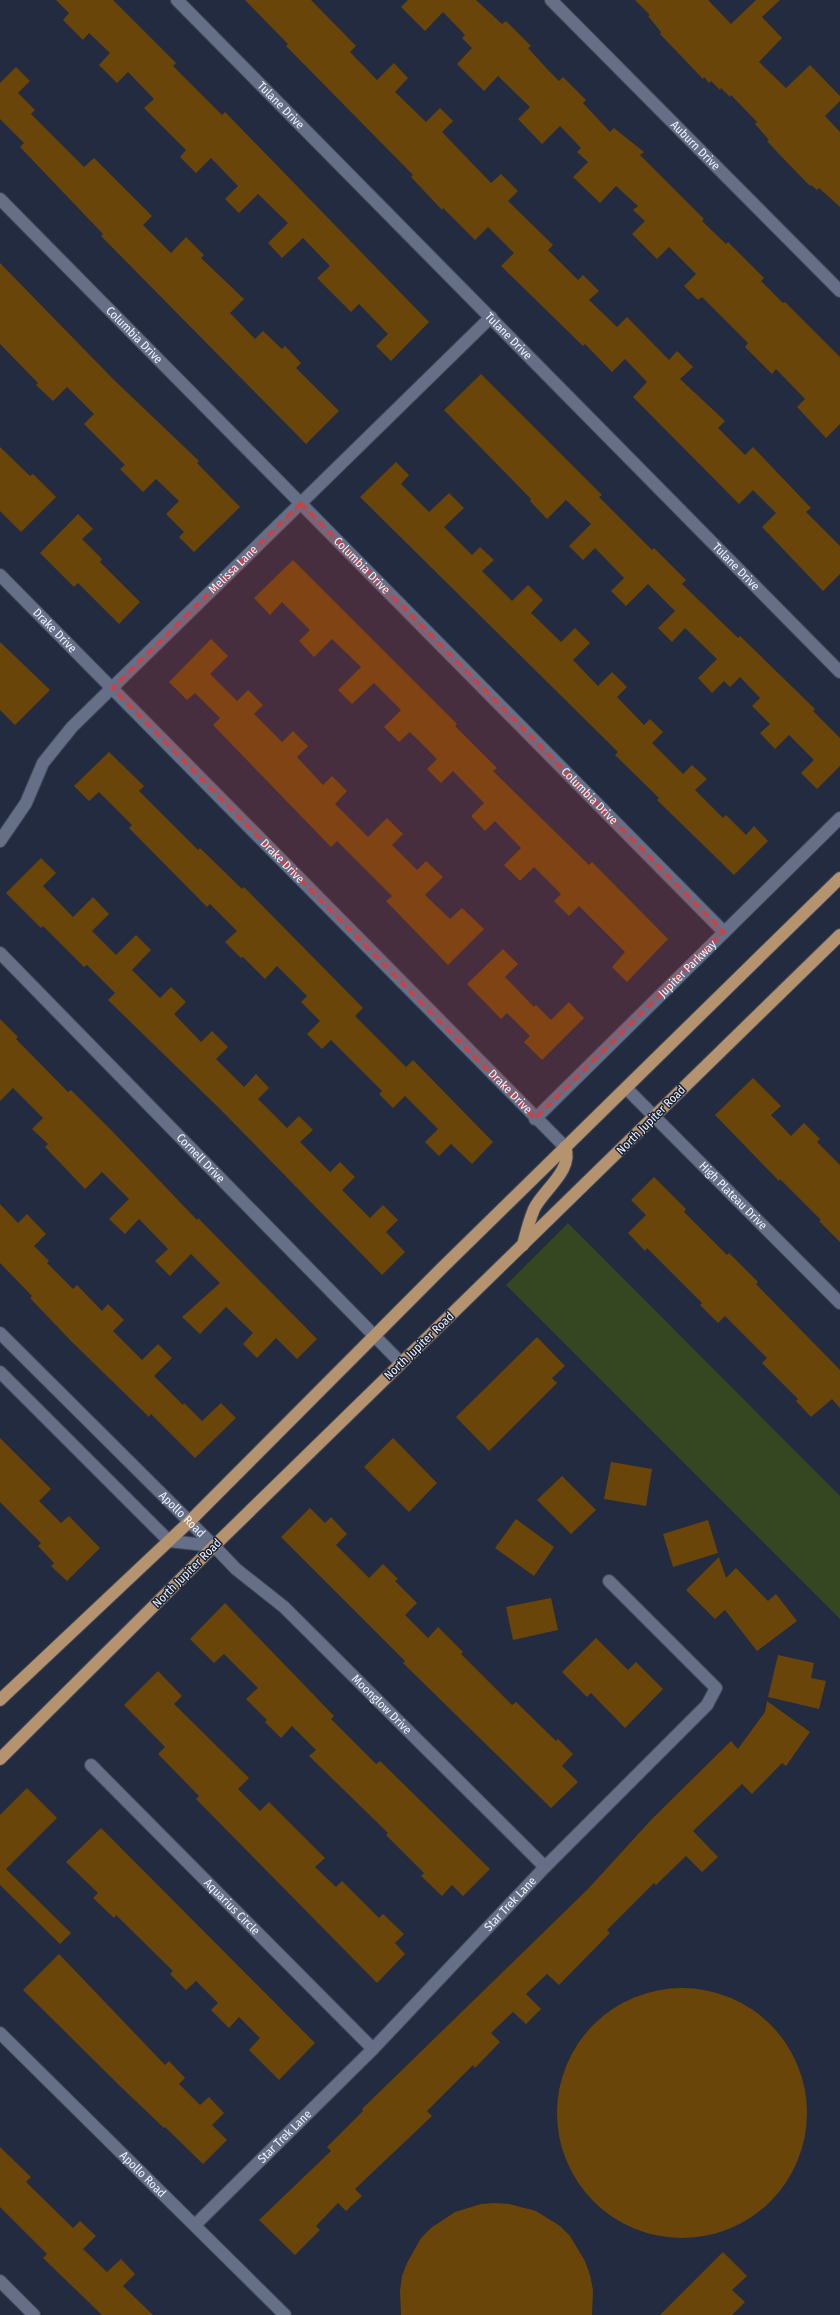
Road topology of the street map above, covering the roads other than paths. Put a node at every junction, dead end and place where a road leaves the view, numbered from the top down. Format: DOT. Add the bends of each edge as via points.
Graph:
graph roads {
  1 [pos="177,0"];
  2 [pos="551,0"];
  3 [pos="0,199"];
  4 [pos="840,291"];
  5 [pos="491,317"];
  6 [pos="301,503"];
  7 [pos="0,575"];
  8 [pos="840,672"];
  9 [pos="112,688"];
  10 [pos="840,818"];
  11 [pos="0,841"];
  12 [pos="840,878"];
  13 [pos="724,932"];
  14 [pos="840,935"];
  15 [pos="0,953"];
  16 [pos="626,1088"];
  17 [pos="653,1117"];
  18 [pos="535,1119"];
  19 [pos="565,1147"];
  20 [pos="522,1246"];
  21 [pos="840,1303"];
  22 [pos="0,1333"];
  23 [pos="374,1336"];
  24 [pos="401,1363"];
  25 [pos="0,1372"];
  26 [pos="189,1522"];
  27 [pos="169,1541"];
  28 [pos="214,1546"];
  29 [pos="609,1581"];
  30 [pos="0,1700"];
  31 [pos="0,1760"];
  32 [pos="91,1765"];
  33 [pos="545,1867"];
  34 [pos="0,2033"];
  35 [pos="373,2049"];
  36 [pos="195,2225"];
  37 [pos="0,2281"];
  38 [pos="34,2315"];
  39 [pos="285,2315"];
  1 -- 5 [label="street, Tulane Drive"];
  2 -- 4 [label="street, Auburn Drive"];
  3 -- 6 [label="street, Columbia Drive"];
  5 -- 6 [label="street, Melissa Lane"];
  5 -- 8 [label="street, Tulane Drive"];
  6 -- 9 [label="street, Melissa Lane"];
  6 -- 13 [label="street, Columbia Drive"];
  7 -- 9 [label="street, Drake Drive"];
  9 -- 11 [label="street, Melissa Lane" via="72,727 43,763 26,804"];
  9 -- 18 [label="street, Drake Drive"];
  10 -- 13 [label="street, Jupiter Parkway"];
  12 -- 16 [label="main road"];
  13 -- 18 [label="street, Jupiter Parkway"];
  14 -- 17 [label="main road, North Jupiter Road"];
  15 -- 23 [label="street, Cornell Drive"];
  16 -- 17 [label="street, High Plateau Drive"];
  16 -- 19 [label="main road"];
  17 -- 20 [label="main road, North Jupiter Road"];
  17 -- 21 [label="street, High Plateau Drive"];
  18 -- 19 [label="street, Drake Drive"];
  19 -- 20 [label="main road" via="568,1154 564,1166 534,1208"];
  19 -- 23 [label="main road"];
  20 -- 24 [label="main road, North Jupiter Road"];
  22 -- 26 [label="street, Apollo Road"];
  23 -- 24 [label="street, Cornell Drive"];
  23 -- 26 [label="main road"];
  24 -- 28 [label="main road, North Jupiter Road"];
  25 -- 27 [label="street"];
  26 -- 27 [label="main road"];
  26 -- 28 [label="street, Apollo Road"];
  27 -- 28 [label="street, Apollo Road"];
  27 -- 30 [label="main road"];
  28 -- 31 [label="main road, North Jupiter Road"];
  28 -- 33 [label="street, Moonglow Drive" via="236,1569 284,1607"];
  29 -- 33 [label="street, Star Trek Lane" via="716,1688 707,1705"];
  32 -- 35 [label="street, Aquarius Circle"];
  33 -- 35 [label="street, Star Trek Lane"];
  34 -- 36 [label="street, Apollo Road"];
  35 -- 36 [label="street, Star Trek Lane"];
  36 -- 39 [label="street, Apollo Road"];
  37 -- 38 [label="street"];
}
